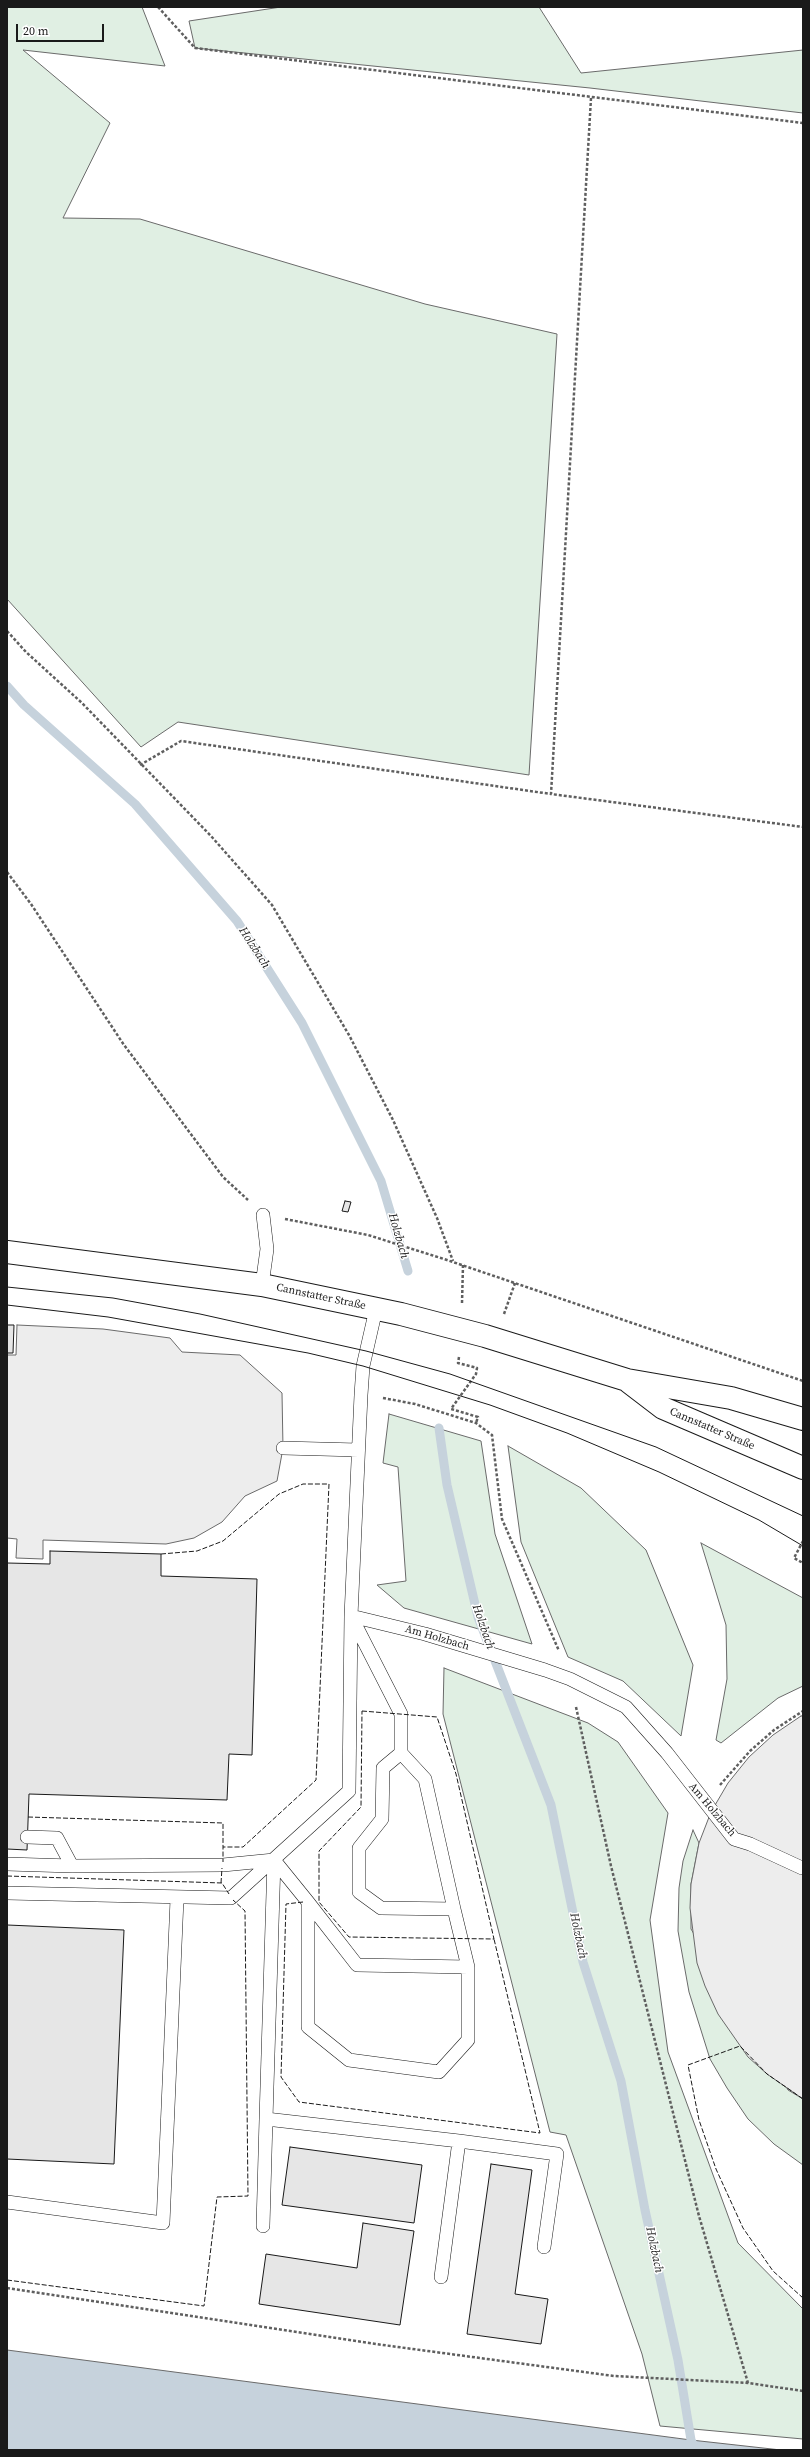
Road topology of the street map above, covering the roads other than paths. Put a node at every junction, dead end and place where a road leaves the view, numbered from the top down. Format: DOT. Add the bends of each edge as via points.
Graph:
graph roads {
  1 [pos="263,1215"];
  2 [pos="7,1252"];
  3 [pos="262,1285"];
  4 [pos="376,1309"];
  5 [pos="627,1380"];
  6 [pos="803,1419"];
  7 [pos="283,1448"];
  8 [pos="358,1450"];
  9 [pos="803,1468"];
  10 [pos="351,1616"];
  11 [pos="400,1753"];
  12 [pos="27,1837"];
  13 [pos="274,1860"];
  14 [pos="7,1864"];
  15 [pos="72,1866"];
  16 [pos="802,1868"];
  17 [pos="7,1893"];
  18 [pos="177,1899"];
  19 [pos="308,1902"];
  20 [pos="454,1909"];
  21 [pos="468,1967"];
  22 [pos="266,2119"];
  23 [pos="459,2141"];
  24 [pos="7,2202"];
  25 [pos="264,2226"];
  26 [pos="544,2247"];
  27 [pos="441,2277"];
  1 -- 3 [label="lane" via="267,1249"];
  2 -- 3 [label="main road, Cannstatter Straße"];
  3 -- 4 [label="main road, Cannstatter Straße"];
  4 -- 5 [label="main road, Cannstatter Straße" via="467,1331"];
  4 -- 8 [label="lane" via="363,1366"];
  5 -- 6 [label="main road, Cannstatter Straße" via="731,1398"];
  5 -- 9 [label="main road, Cannstatter Straße" via="663,1408"];
  7 -- 8 [label="lane"];
  8 -- 10 [label="lane"];
  10 -- 11 [label="lane" via="401,1714"];
  10 -- 13 [label="lane" via="349,1791"];
  10 -- 16 [label="lane, Am Holzbach" via="425,1634 545,1670 570,1679 626,1707 667,1753 734,1839"];
  11 -- 20 [label="lane" via="425,1780"];
  11 -- 20 [label="lane" via="383,1768 382,1819 359,1848 360,1892 381,1908"];
  12 -- 15 [label="lane" via="57,1838"];
  13 -- 15 [label="lane" via="222,1865"];
  13 -- 18 [label="lane" via="231,1898"];
  13 -- 19 [label="lane"];
  13 -- 22 [label="lane"];
  14 -- 15 [label="lane"];
  17 -- 18 [label="lane"];
  18 -- 24 [label="lane" via="163,2223"];
  19 -- 21 [label="lane" via="357,1965"];
  19 -- 21 [label="lane" via="308,2028 349,2060 439,2072 468,2040"];
  20 -- 21 [label="lane"];
  22 -- 23 [label="lane"];
  22 -- 25 [label="lane"];
  23 -- 26 [label="lane" via="557,2154"];
  23 -- 27 [label="lane"];
}
